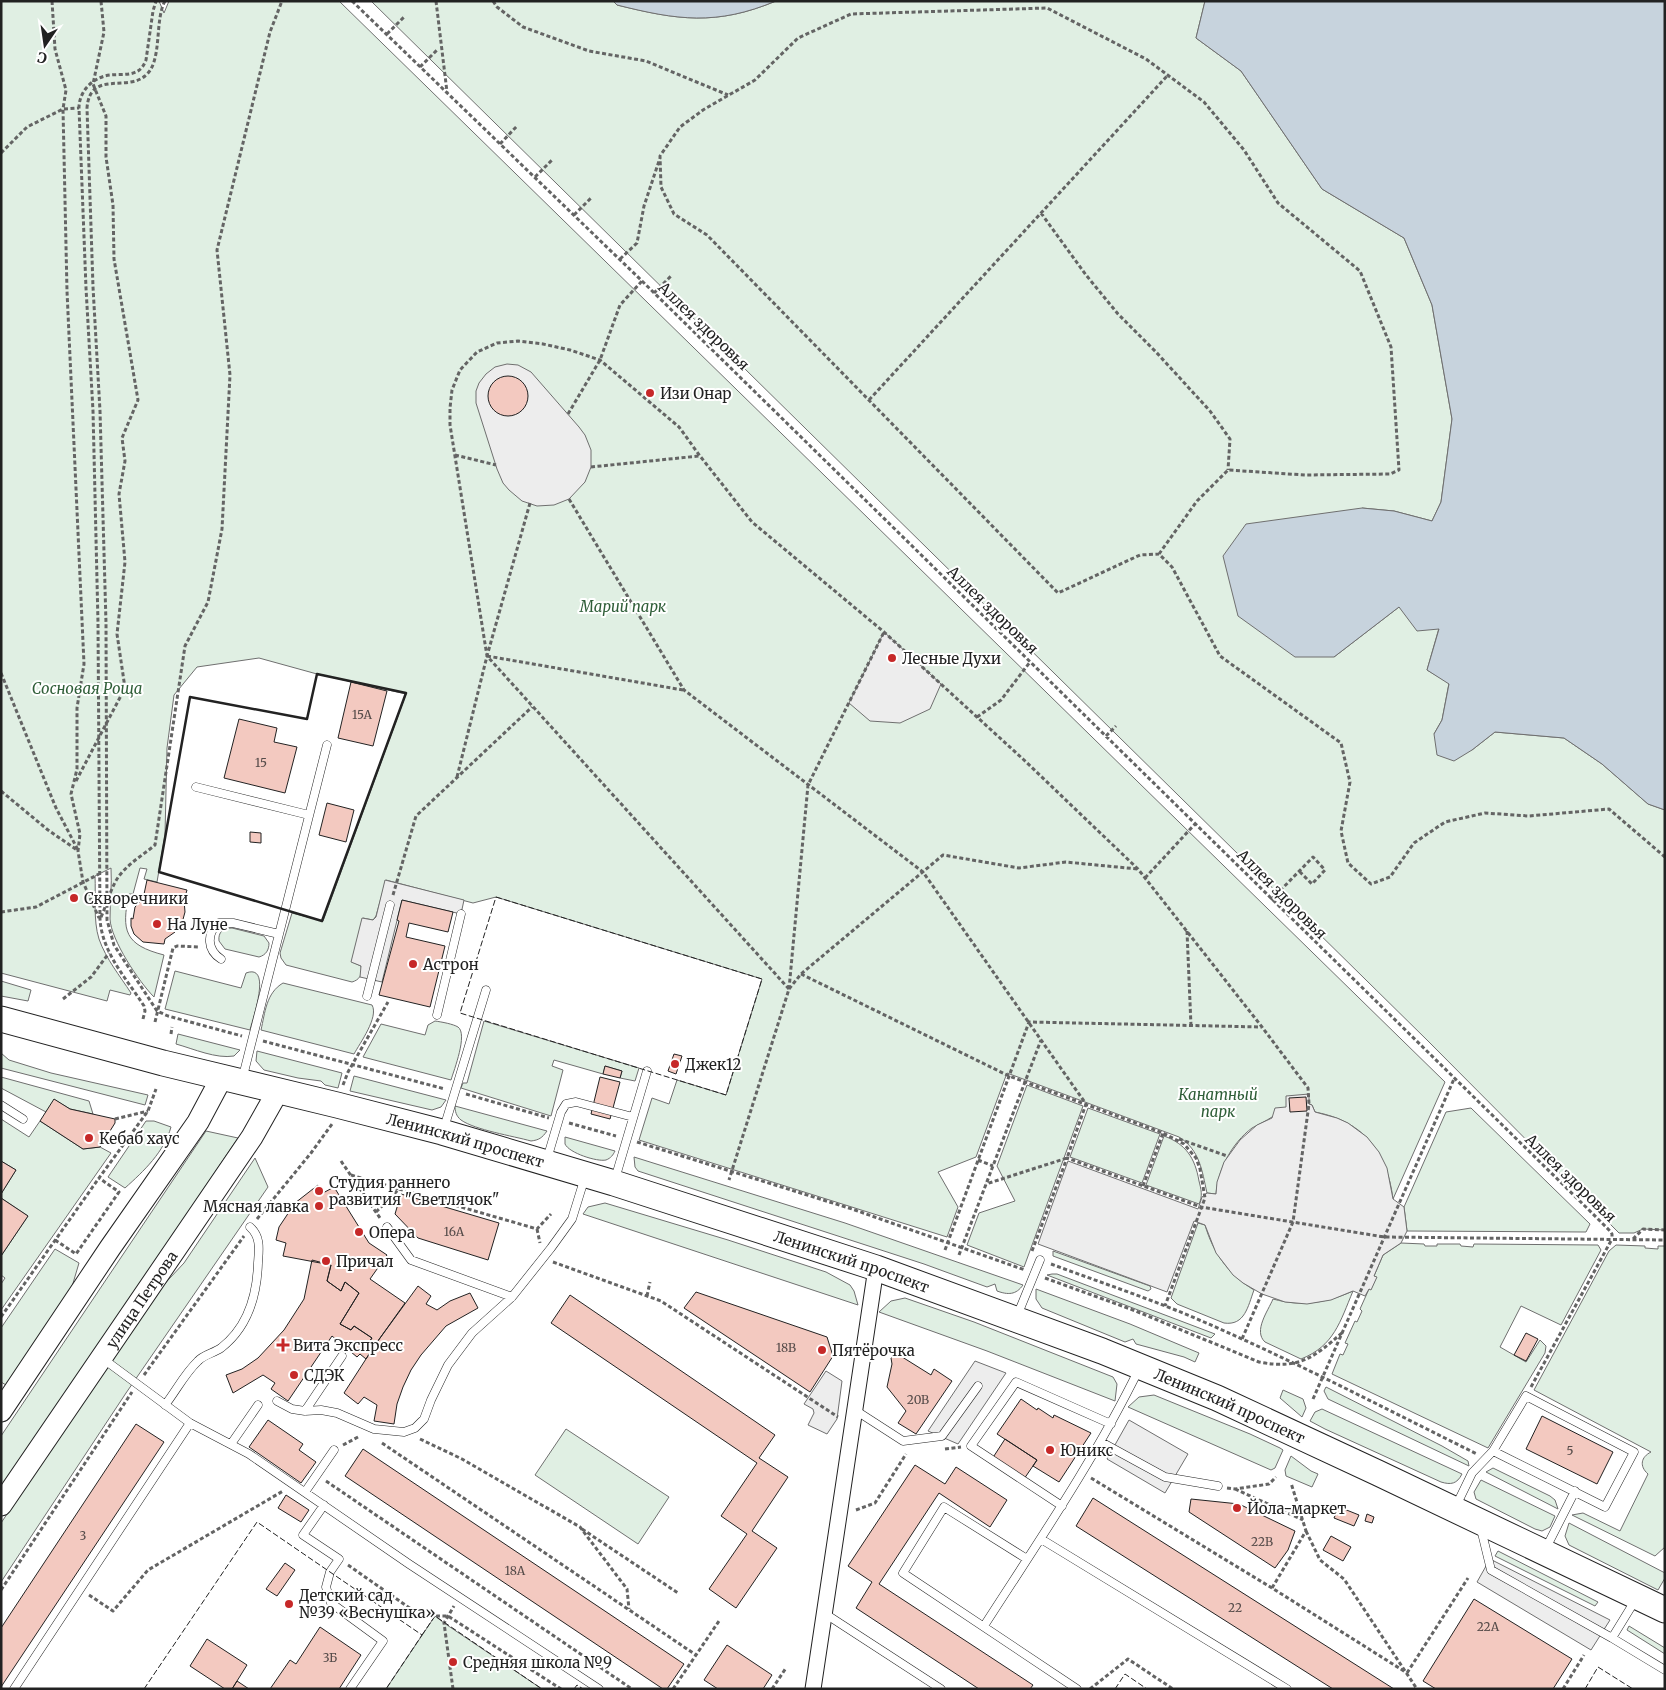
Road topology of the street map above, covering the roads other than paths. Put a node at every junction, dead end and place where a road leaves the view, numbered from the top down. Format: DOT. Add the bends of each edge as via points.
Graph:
graph roads {
  1 [pos="327,745"];
  2 [pos="196,787"];
  3 [pos="309,815"];
  4 [pos="390,905"];
  5 [pos="461,914"];
  6 [pos="279,934"];
  7 [pos="221,959"];
  8 [pos="486,990"];
  9 [pos="367,996"];
  10 [pos="437,1015"];
  11 [pos="1,1019"];
  12 [pos="647,1070"];
  13 [pos="232,1080"];
  14 [pos="278,1091"];
  15 [pos="1,1105"];
  16 [pos="633,1117"];
  17 [pos="23,1119"];
  18 [pos="442,1132"];
  19 [pos="546,1163"];
  20 [pos="586,1174"];
  21 [pos="614,1183"];
  22 [pos="250,1227"];
  23 [pos="387,1227"];
  24 [pos="1040,1260"];
  25 [pos="876,1268"];
  26 [pos="512,1297"];
  27 [pos="1016,1319"];
  28 [pos="342,1356"];
  29 [pos="102,1358"];
  30 [pos="1140,1366"];
  31 [pos="978,1386"];
  32 [pos="5,1399"];
  33 [pos="277,1401"];
  34 [pos="165,1405"];
  35 [pos="258,1405"];
  36 [pos="855,1410"];
  37 [pos="305,1411"];
  38 [pos="190,1423"];
  39 [pos="1111,1424"];
  40 [pos="1100,1442"];
  41 [pos="231,1444"];
  42 [pos="334,1450"];
  43 [pos="1493,1451"];
  44 [pos="1218,1486"];
  45 [pos="1575,1491"];
  46 [pos="305,1492"];
  47 [pos="1,1505"];
  48 [pos="324,1505"];
  49 [pos="1062,1506"];
  50 [pos="1454,1510"];
  51 [pos="1480,1522"];
  52 [pos="1041,1538"];
  53 [pos="1544,1552"];
  54 [pos="1027,1559"];
  55 [pos="1638,1597"];
  56 [pos="1665,1610"];
  57 [pos="824,1613"];
  58 [pos="984,1626"];
  59 [pos="1612,1638"];
  60 [pos="1665,1670"];
  61 [pos="14,1689"];
  62 [pos="350,1689"];
  63 [pos="599,1689"];
  64 [pos="813,1689"];
  65 [pos="941,1689"];
  66 [pos="1077,1689"];
  67 [pos="1287,1689"];
  1 -- 3 [label="lane"];
  2 -- 3 [label="lane"];
  3 -- 6 [label="lane"];
  4 -- 9 [label="lane"];
  5 -- 10 [label="lane"];
  6 -- 7 [label="lane" via="219,923 212,931 210,947"];
  6 -- 13 [label="lane" via="252,1039"];
  8 -- 18 [label="lane"];
  11 -- 13 [label="main road, Ленинский проспект"];
  12 -- 16 [label="lane"];
  13 -- 14 [label="main road, Ленинский проспект"];
  13 -- 32 [label="main road" via="198,1122"];
  14 -- 18 [label="main road, Ленинский проспект"];
  14 -- 29 [label="main road, улица Петрова" via="252,1137"];
  15 -- 17 [label="lane"];
  16 -- 19 [label="lane" via="570,1103 563,1108 558,1120"];
  16 -- 21 [label="lane"];
  18 -- 19 [label="main road, Ленинский проспект"];
  19 -- 20 [label="main road, Ленинский проспект"];
  20 -- 21 [label="main road, Ленинский проспект"];
  20 -- 26 [label="lane" via="572,1219"];
  21 -- 25 [label="main road, Ленинский проспект"];
  22 -- 34 [label="lane" via="257,1233 259,1244 257,1284 248,1314 229,1342 199,1360"];
  23 -- 26 [label="lane" via="411,1260"];
  24 -- 27 [label="lane"];
  25 -- 27 [label="main road, Ленинский проспект"];
  25 -- 36 [label="street"];
  26 -- 37 [label="lane" via="472,1333 448,1365 424,1419 416,1428 404,1432 370,1431 337,1413"];
  27 -- 30 [label="main road, Ленинский проспект"];
  28 -- 37 [label="lane"];
  29 -- 34 [label="lane"];
  29 -- 47 [label="main road, улица Петрова"];
  30 -- 39 [label="lane"];
  30 -- 50 [label="main road, Ленинский проспект" via="1217,1398"];
  31 -- 36 [label="lane" via="942,1436 903,1441"];
  33 -- 37 [label="lane"];
  34 -- 38 [label="lane"];
  35 -- 41 [label="lane"];
  36 -- 57 [label="street"];
  38 -- 41 [label="lane"];
  38 -- 61 [label="lane"];
  39 -- 40 [label="lane"];
  39 -- 49 [label="lane" via="1016,1382 971,1446"];
  40 -- 44 [label="lane" via="1166,1477"];
  40 -- 49 [label="lane"];
  41 -- 46 [label="lane"];
  42 -- 46 [label="lane"];
  43 -- 45 [label="lane"];
  43 -- 45 [label="lane" via="1526,1396 1634,1452 1605,1506"];
  43 -- 50 [label="lane" via="1472,1473"];
  45 -- 53 [label="lane"];
  46 -- 48 [label="lane"];
  48 -- 62 [label="lane" via="303,1535 339,1559 330,1572 326,1587 331,1603 384,1641"];
  48 -- 63 [label="lane"];
  49 -- 52 [label="lane"];
  50 -- 51 [label="main road, Ленинский проспект"];
  51 -- 53 [label="main road, Ленинский проспект"];
  51 -- 59 [label="lane" via="1491,1570"];
  52 -- 54 [label="lane"];
  52 -- 67 [label="lane"];
  53 -- 55 [label="main road, Ленинский проспект"];
  54 -- 58 [label="lane"];
  54 -- 58 [label="lane" via="944,1506 903,1572"];
  55 -- 56 [label="main road, Ленинский проспект"];
  55 -- 59 [label="lane"];
  57 -- 64 [label="street"];
  57 -- 65 [label="lane"];
  58 -- 66 [label="lane"];
  59 -- 60 [label="lane"];
}
